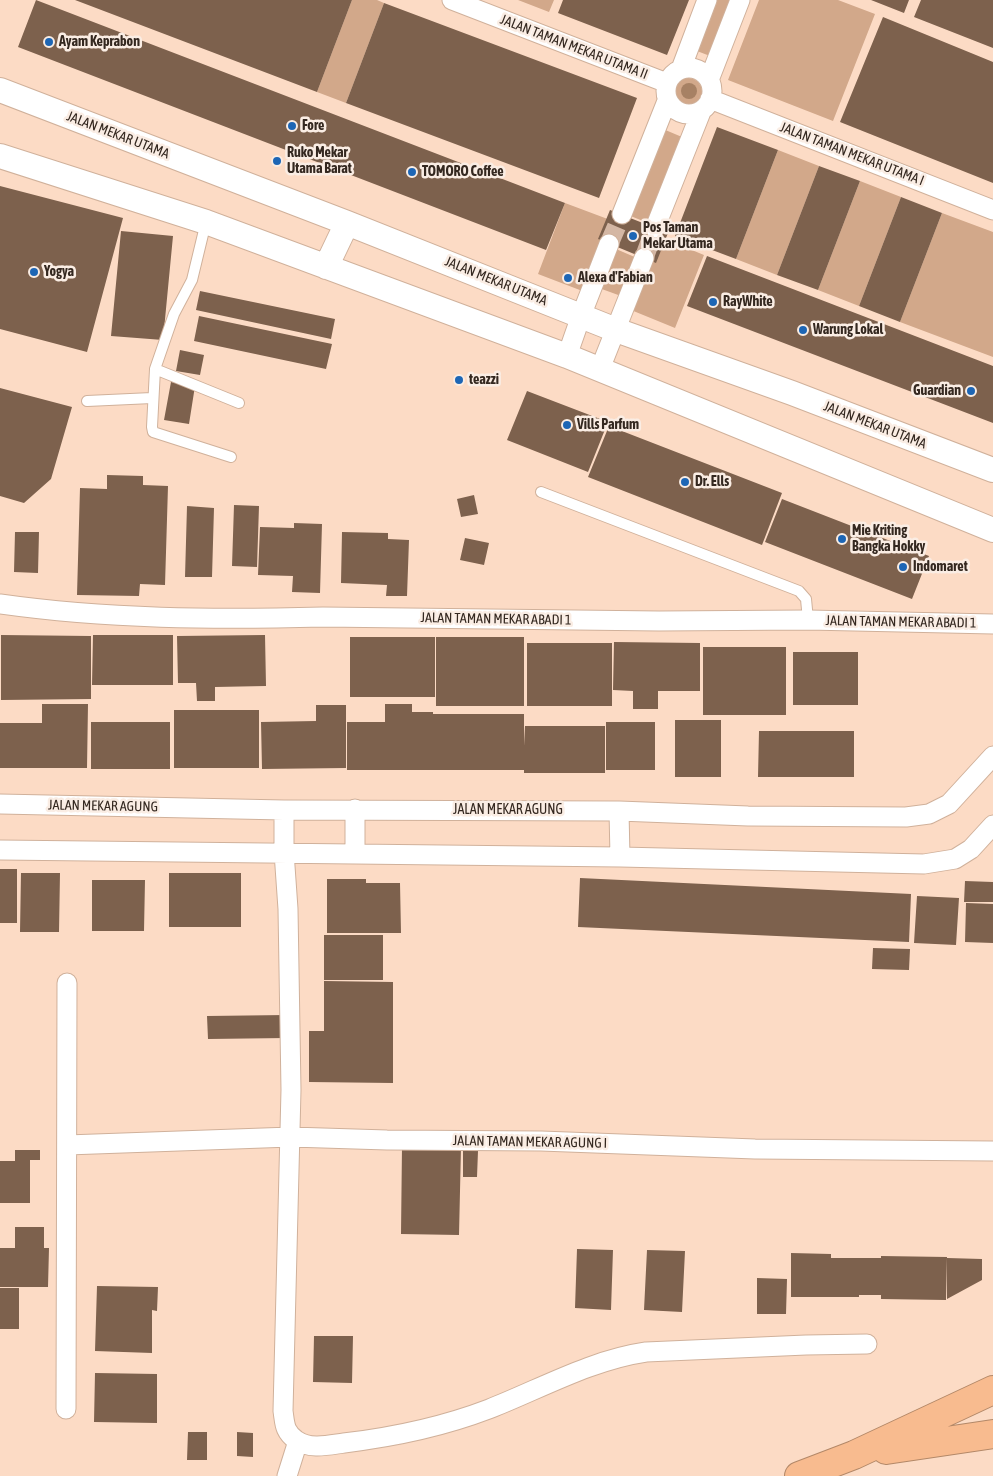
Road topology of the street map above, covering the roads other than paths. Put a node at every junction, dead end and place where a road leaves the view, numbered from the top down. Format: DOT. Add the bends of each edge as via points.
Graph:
graph roads {
  1 [pos="452,0"];
  2 [pos="707,0"];
  3 [pos="740,0"];
  4 [pos="681,69"];
  5 [pos="709,80"];
  6 [pos="0,90"];
  7 [pos="667,92"];
  8 [pos="706,106"];
  9 [pos="0,156"];
  10 [pos="993,210"];
  11 [pos="622,214"];
  12 [pos="206,222"];
  13 [pos="347,223"];
  14 [pos="655,228"];
  15 [pos="609,244"];
  16 [pos="644,258"];
  17 [pos="326,267"];
  18 [pos="581,316"];
  19 [pos="616,330"];
  20 [pos="567,356"];
  21 [pos="154,369"];
  22 [pos="600,370"];
  23 [pos="152,398"];
  24 [pos="87,402"];
  25 [pos="239,403"];
  26 [pos="232,457"];
  27 [pos="993,470"];
  28 [pos="541,492"];
  29 [pos="993,530"];
  30 [pos="0,604"];
  31 [pos="808,620"];
  32 [pos="993,624"];
  33 [pos="993,756"];
  34 [pos="0,804"];
  35 [pos="354,809"];
  36 [pos="284,810"];
  37 [pos="619,811"];
  38 [pos="993,825"];
  39 [pos="0,850"];
  40 [pos="284,852"];
  41 [pos="355,853"];
  42 [pos="620,856"];
  43 [pos="67,983"];
  44 [pos="290,1137"];
  45 [pos="67,1145"];
  46 [pos="993,1151"];
  47 [pos="867,1344"];
  48 [pos="993,1390"];
  49 [pos="66,1408"];
  50 [pos="993,1434"];
  51 [pos="298,1442"];
  52 [pos="854,1455"];
  53 [pos="286,1476"];
  54 [pos="799,1476"];
  1 -- 7 [label="street, JALAN TAMAN MEKAR UTAMA II"];
  2 -- 4 [label="street"];
  3 -- 5 [label="street"];
  4 -- 5 [label="street" via="697,69"];
  4 -- 7 [label="street" via="669,78"];
  5 -- 8 [label="street" via="712,95"];
  6 -- 13 [label="street, JALAN MEKAR UTAMA"];
  7 -- 8 [label="street" via="671,108 680,114 690,115"];
  7 -- 11 [label="street"];
  8 -- 10 [label="street, JALAN TAMAN MEKAR UTAMA I"];
  8 -- 14 [label="street"];
  9 -- 12 [label="street"];
  12 -- 17 [label="street"];
  12 -- 21 [label="lane" via="192,280 174,314"];
  13 -- 17 [label="street"];
  13 -- 18 [label="street, JALAN MEKAR UTAMA"];
  15 -- 18 [label="street"];
  16 -- 19 [label="street"];
  17 -- 20 [label="street"];
  18 -- 19 [label="street, JALAN MEKAR UTAMA"];
  18 -- 20 [label="street"];
  19 -- 22 [label="street"];
  19 -- 27 [label="street, JALAN MEKAR UTAMA"];
  20 -- 22 [label="street"];
  21 -- 23 [label="lane"];
  21 -- 25 [label="lane"];
  22 -- 29 [label="street"];
  23 -- 24 [label="lane"];
  23 -- 26 [label="lane" via="153,432"];
  28 -- 31 [label="lane" via="799,591 806,599"];
  30 -- 31 [label="street, JALAN TAMAN MEKAR ABADI 1" via="126,616"];
  31 -- 32 [label="street, JALAN TAMAN MEKAR ABADI 1"];
  33 -- 37 [label="street, JALAN MEKAR AGUNG" via="949,804 929,814 906,817 758,816"];
  34 -- 36 [label="street, JALAN MEKAR AGUNG"];
  35 -- 36 [label="street, JALAN MEKAR AGUNG"];
  35 -- 37 [label="street, JALAN MEKAR AGUNG"];
  35 -- 41 [label="street"];
  36 -- 40 [label="street"];
  37 -- 42 [label="street"];
  38 -- 42 [label="street" via="970,850 955,859 924,864"];
  39 -- 40 [label="street"];
  40 -- 41 [label="street"];
  40 -- 44 [label="street" via="288,909"];
  41 -- 42 [label="street"];
  43 -- 45 [label="street"];
  44 -- 45 [label="street, JALAN TAMAN MEKAR AGUNG I"];
  44 -- 46 [label="street, JALAN TAMAN MEKAR AGUNG I" via="755,1149"];
  44 -- 51 [label="street" via="283,1411 286,1431"];
  45 -- 49 [label="street"];
  47 -- 51 [label="street" via="806,1344 627,1355 426,1430 312,1447"];
  48 -- 52 [label="highway"];
  50 -- 52 [label="highway"];
  51 -- 53 [label="street"];
  52 -- 54 [label="highway"];
}
